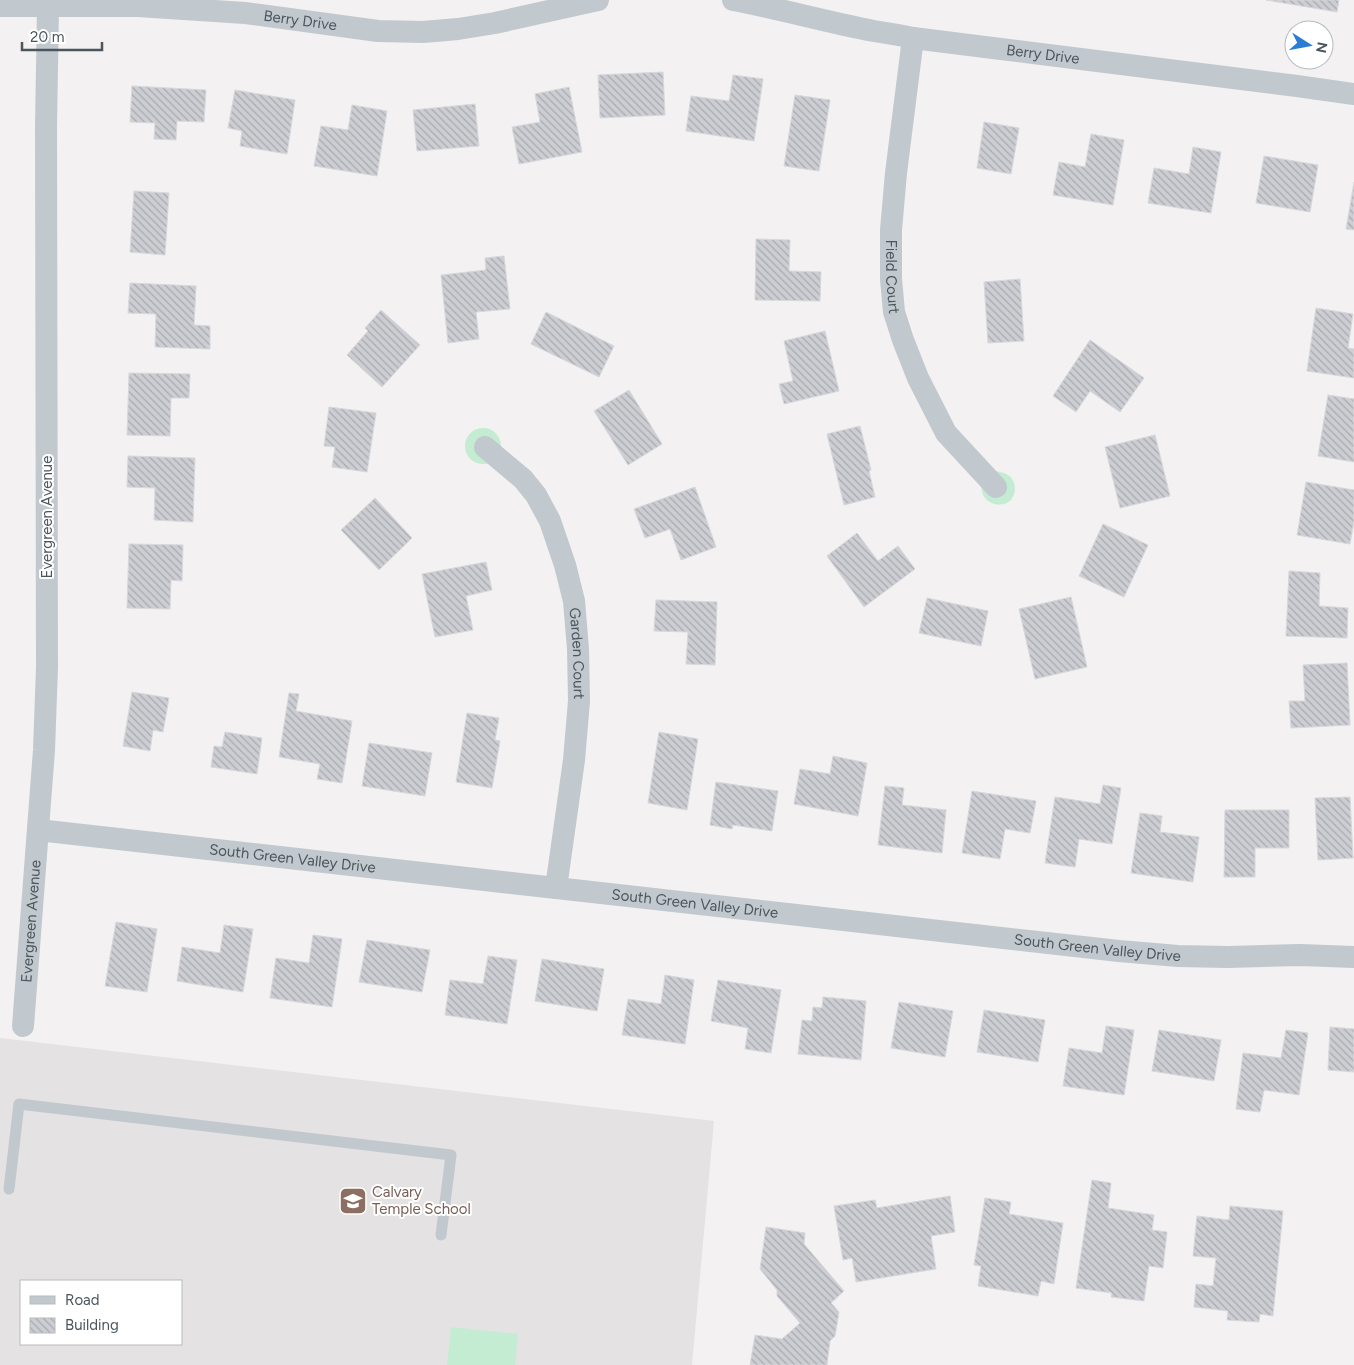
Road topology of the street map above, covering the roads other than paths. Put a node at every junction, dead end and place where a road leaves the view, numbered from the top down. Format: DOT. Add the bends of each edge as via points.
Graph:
graph roads {
  1 [pos="598,0"];
  2 [pos="733,0"];
  3 [pos="0,6"];
  4 [pos="48,6"];
  5 [pos="913,38"];
  6 [pos="1354,94"];
  7 [pos="485,447"];
  8 [pos="996,488"];
  9 [pos="38,830"];
  10 [pos="556,888"];
  11 [pos="1354,957"];
  12 [pos="23,1026"];
  13 [pos="9,1189"];
  14 [pos="440,1235"];
  1 -- 4 [label="street, Berry Drive" via="495,23 423,32 378,31 244,13 138,6"];
  2 -- 5 [label="street, Berry Drive"];
  3 -- 4 [label="street, Berry Drive"];
  4 -- 9 [label="street, Evergreen Avenue" via="47,667"];
  5 -- 6 [label="street, Berry Drive"];
  5 -- 8 [label="street, Field Court" via="891,230 894,312 918,378 946,433"];
  7 -- 10 [label="street, Garden Court" via="523,479 536,495 550,521 574,601 578,702 574,760"];
  9 -- 10 [label="street, South Green Valley Drive"];
  9 -- 12 [label="street, Evergreen Avenue"];
  10 -- 11 [label="street, South Green Valley Drive" via="1119,951 1188,956"];
  13 -- 14 [label="lane" via="18,1104 451,1155"];
}
